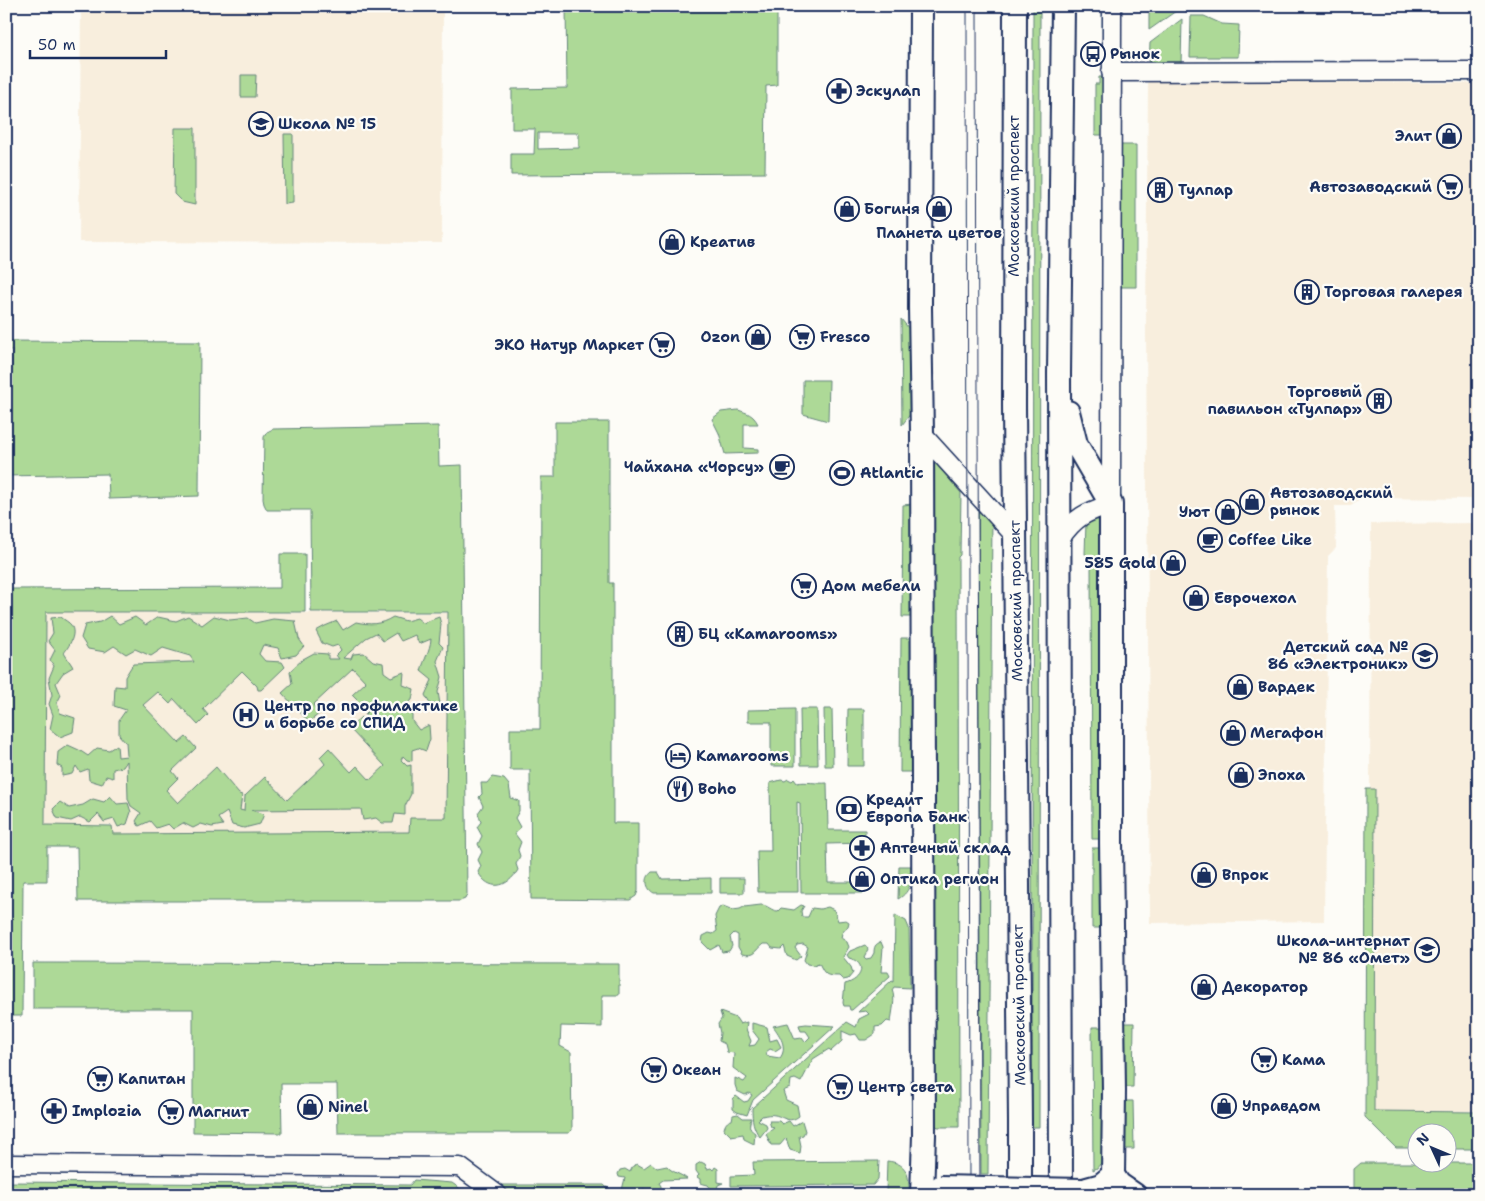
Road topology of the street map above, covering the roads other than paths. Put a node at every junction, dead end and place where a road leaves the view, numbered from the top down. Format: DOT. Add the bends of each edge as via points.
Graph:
graph roads {
  1 [pos="921,6"];
  2 [pos="1015,6"];
  3 [pos="1063,6"];
  4 [pos="1112,6"];
  5 [pos="1479,71"];
  6 [pos="1111,72"];
  7 [pos="1059,374"];
  8 [pos="922,434"];
  9 [pos="1111,504"];
  10 [pos="1015,536"];
  11 [pos="1060,539"];
  12 [pos="6,1164"];
  13 [pos="1113,1175"];
  14 [pos="928,1189"];
  15 [pos="498,1195"];
  16 [pos="1020,1195"];
  17 [pos="1061,1195"];
  18 [pos="1135,1195"];
  1 -- 8 [label="main road"];
  2 -- 10 [label="main road, Московский проспект"];
  3 -- 7 [label="main road"];
  4 -- 6 [label="street"];
  5 -- 6 [label="street"];
  6 -- 9 [label="street"];
  7 -- 9 [label="main road" via="1076,444"];
  7 -- 11 [label="main road"];
  8 -- 10 [label="street"];
  8 -- 14 [label="main road" via="924,1135"];
  9 -- 11 [label="street" via="1084,514 1070,524"];
  9 -- 13 [label="main road"];
  10 -- 16 [label="main road, Московский проспект"];
  11 -- 17 [label="main road"];
  12 -- 15 [label="street" via="460,1167"];
  13 -- 14 [label="main road, bridge" via="1101,1185 1082,1190"];
  13 -- 18 [label="main road" via="1119,1184"];
}
